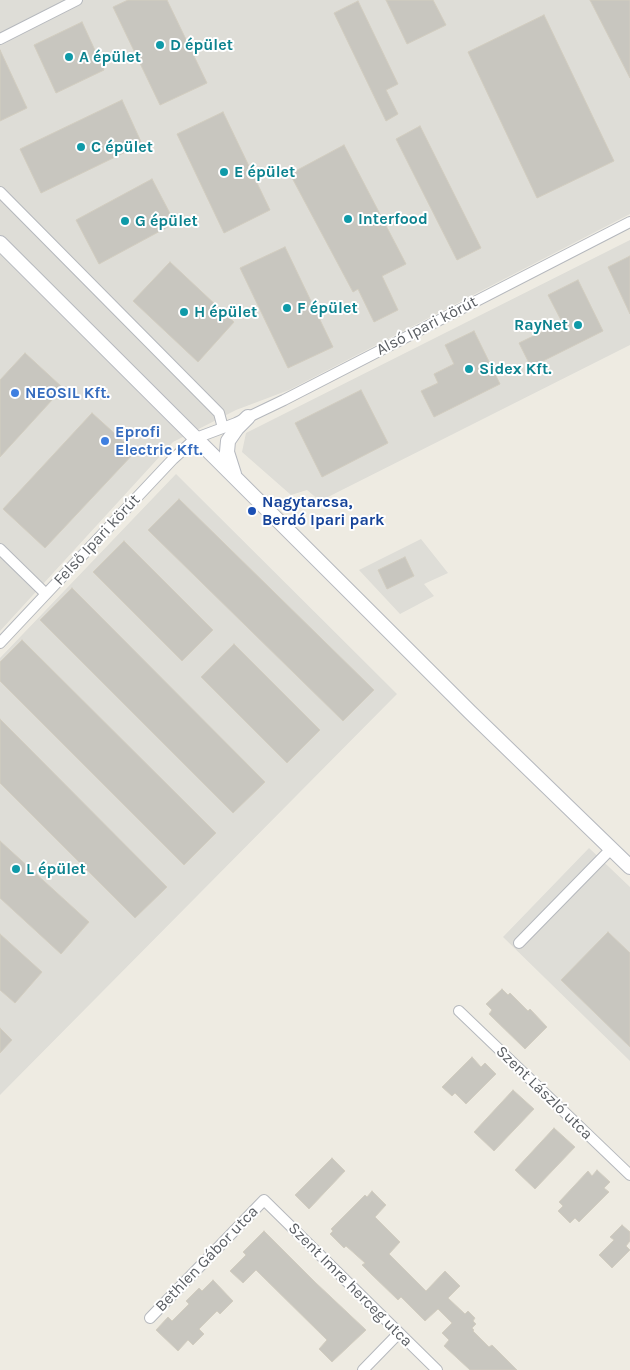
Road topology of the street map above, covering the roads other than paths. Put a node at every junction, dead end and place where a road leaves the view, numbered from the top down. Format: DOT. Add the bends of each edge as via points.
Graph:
graph roads {
  1 [pos="76,0"];
  2 [pos="0,40"];
  3 [pos="0,192"];
  4 [pos="630,222"];
  5 [pos="0,243"];
  6 [pos="248,418"];
  7 [pos="223,428"];
  8 [pos="196,438"];
  9 [pos="234,478"];
  10 [pos="0,549"];
  11 [pos="46,594"];
  12 [pos="0,643"];
  13 [pos="611,849"];
  14 [pos="630,867"];
  15 [pos="519,943"];
  16 [pos="458,1011"];
  17 [pos="630,1175"];
  18 [pos="264,1200"];
  19 [pos="150,1318"];
  20 [pos="399,1334"];
  21 [pos="363,1370"];
  22 [pos="437,1370"];
  1 -- 2 [label="street"];
  3 -- 7 [label="street" via="218,413"];
  4 -- 6 [label="street, Alsó Ipari körút"];
  5 -- 8 [label="main road"];
  6 -- 7 [label="street, Alsó Ipari körút"];
  6 -- 9 [label="main road" via="231,434 227,445"];
  7 -- 8 [label="street, Alsó Ipari körút"];
  8 -- 9 [label="main road"];
  8 -- 11 [label="street, Felső Ipari körút"];
  9 -- 13 [label="main road"];
  10 -- 11 [label="street"];
  11 -- 12 [label="street, Felső Ipari körút"];
  13 -- 14 [label="main road"];
  13 -- 15 [label="street"];
  16 -- 17 [label="street, Szent László utca"];
  18 -- 19 [label="street, Bethlen Gábor utca"];
  18 -- 20 [label="street, Szent Imre herceg utca"];
  20 -- 21 [label="street"];
  20 -- 22 [label="street, Szent Imre herceg utca"];
}
